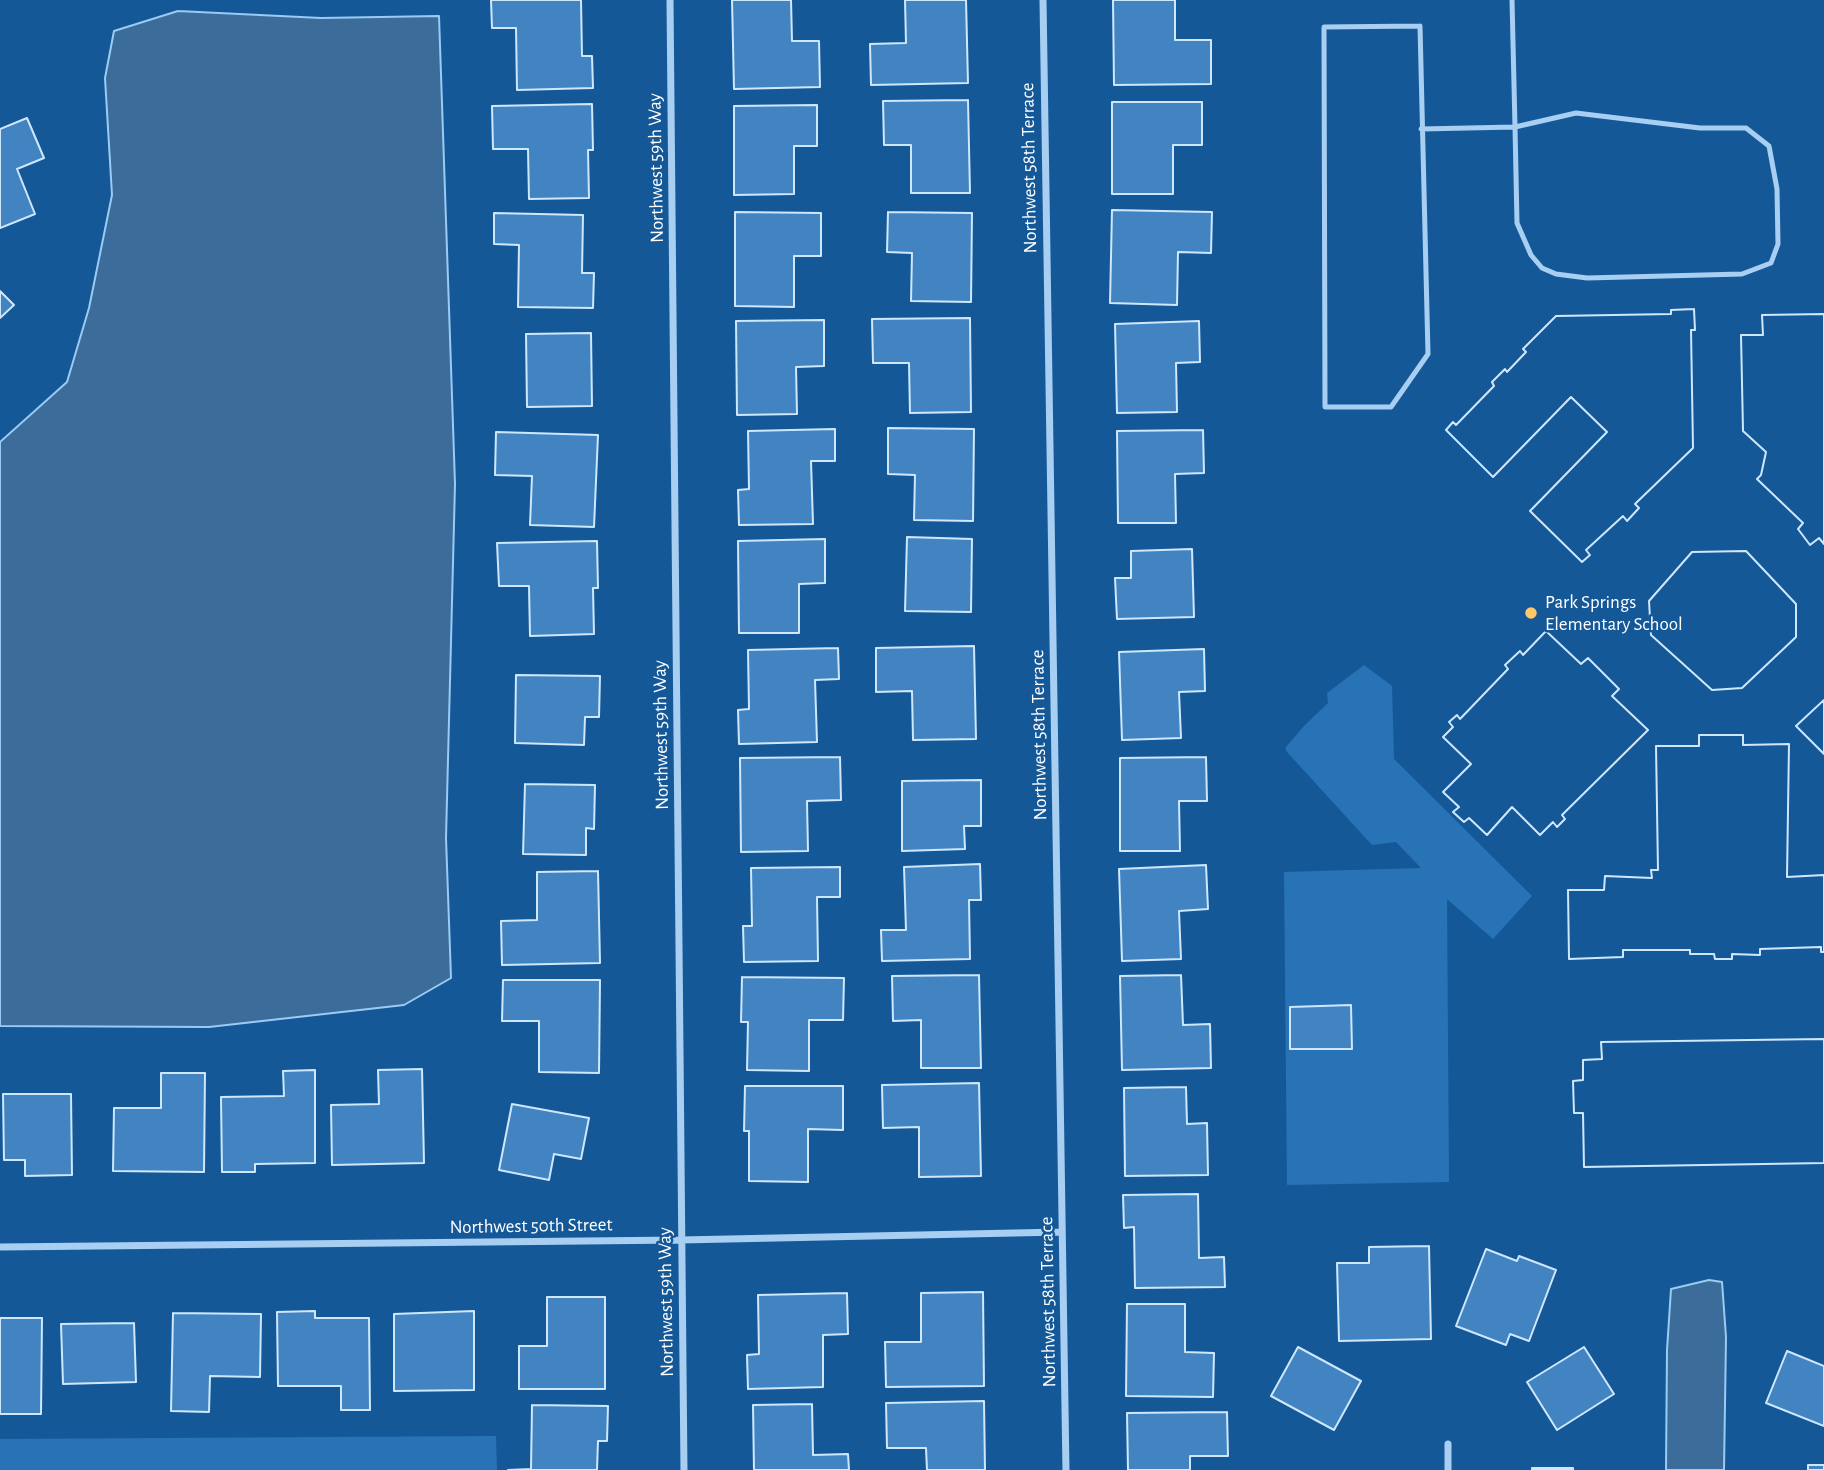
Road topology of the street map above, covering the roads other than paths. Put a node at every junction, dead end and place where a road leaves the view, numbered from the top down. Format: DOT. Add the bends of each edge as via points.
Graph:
graph roads {
  1 [pos="670,0"];
  2 [pos="1042,0"];
  3 [pos="1512,0"];
  4 [pos="1515,127"];
  5 [pos="1421,129"];
  6 [pos="1062,1232"];
  7 [pos="681,1240"];
  8 [pos="0,1247"];
  9 [pos="1448,1444"];
  10 [pos="684,1470"];
  11 [pos="1066,1470"];
  12 [pos="1448,1470"];
  1 -- 7 [label="street, Northwest 59th Way"];
  2 -- 6 [label="street, Northwest 58th Terrace"];
  3 -- 4 [label="lane"];
  4 -- 4 [label="lane" via="1517,223 1542,268 1587,278 1742,274 1771,263 1778,244 1777,188 1769,146 1746,128 1700,128 1576,113"];
  4 -- 5 [label="lane"];
  5 -- 5 [label="lane" via="1420,26 1324,27 1325,407 1391,407 1429,354"];
  6 -- 7 [label="street, Northwest 50th Street"];
  6 -- 11 [label="street, Northwest 58th Terrace"];
  7 -- 8 [label="street, Northwest 50th Street"];
  7 -- 10 [label="street, Northwest 59th Way"];
  9 -- 12 [label="street"];
}
